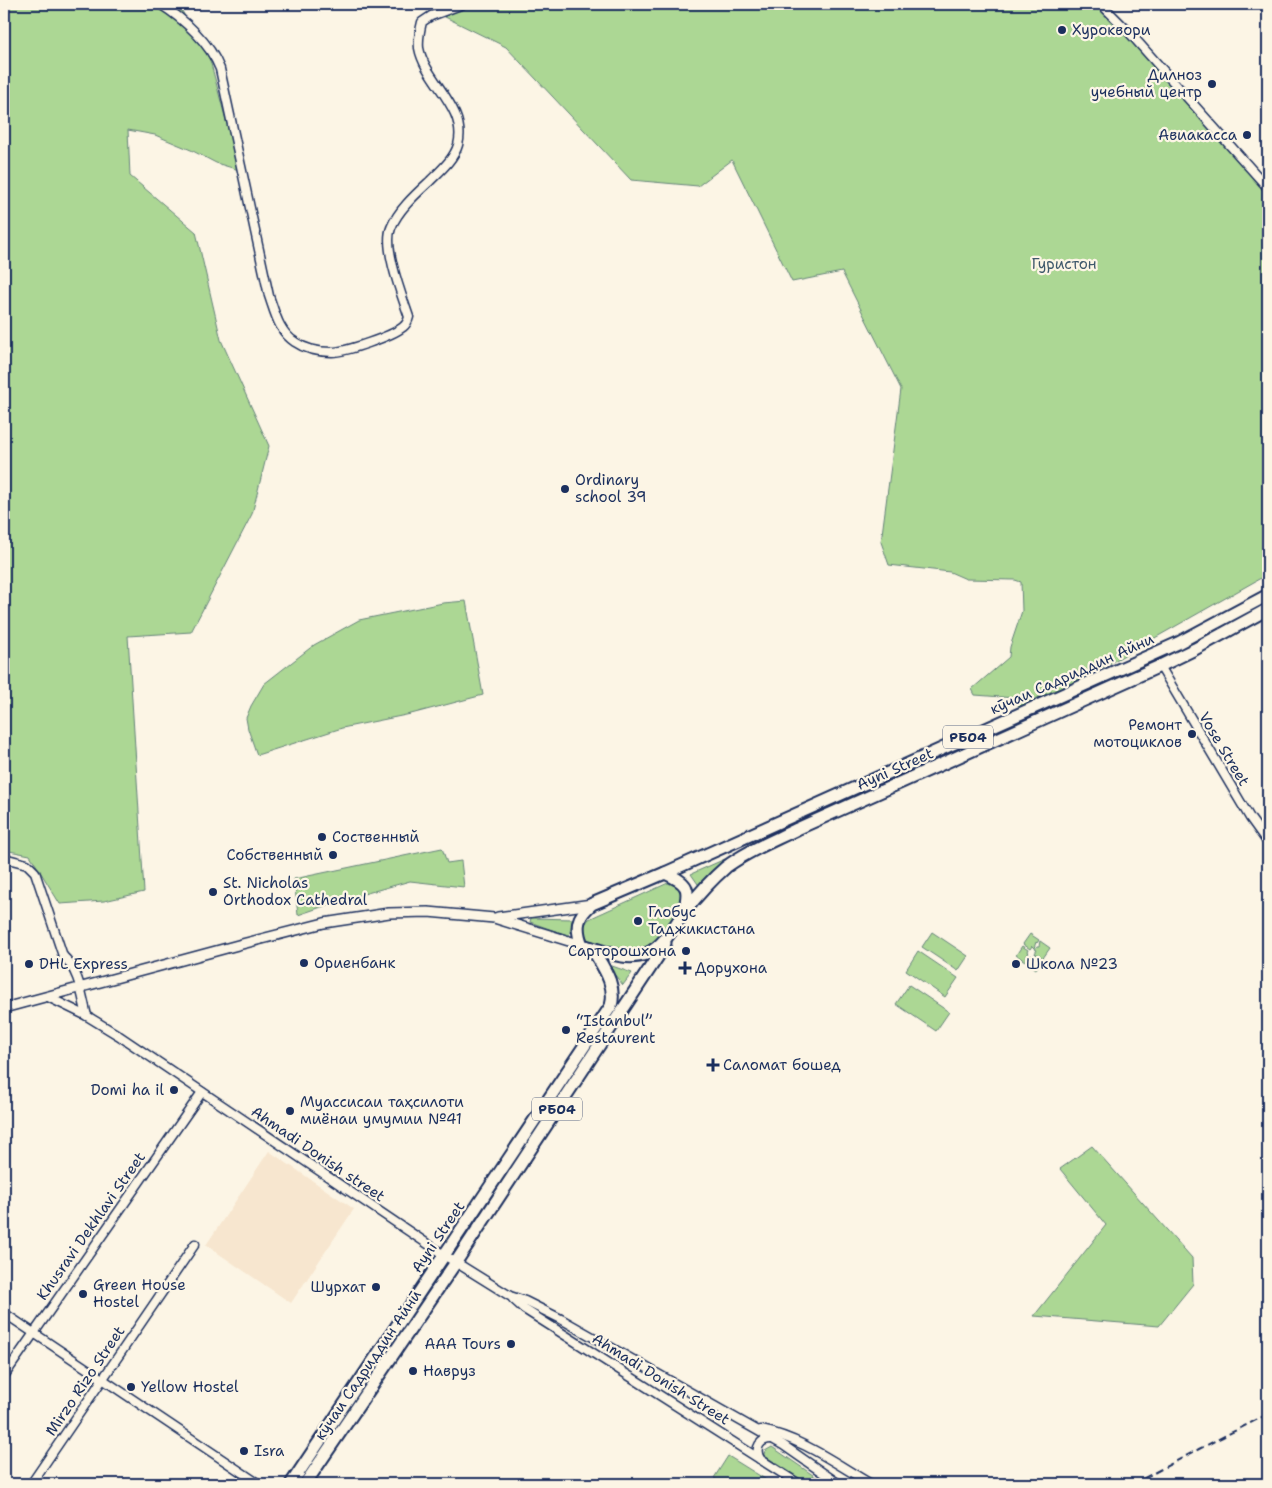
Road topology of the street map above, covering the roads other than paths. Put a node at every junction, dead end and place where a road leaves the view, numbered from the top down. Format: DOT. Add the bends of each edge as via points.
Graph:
graph roads {
  1 [pos="160,4"];
  2 [pos="463,4"];
  3 [pos="1101,4"];
  4 [pos="1268,188"];
  5 [pos="1268,595"];
  6 [pos="1268,610"];
  7 [pos="1160,666"];
  8 [pos="1268,843"];
  9 [pos="4,858"];
  10 [pos="665,873"];
  11 [pos="592,904"];
  12 [pos="684,912"];
  13 [pos="494,918"];
  14 [pos="669,934"];
  15 [pos="587,946"];
  16 [pos="81,988"];
  17 [pos="48,997"];
  18 [pos="4,1008"];
  19 [pos="87,1016"];
  20 [pos="202,1092"];
  21 [pos="195,1244"];
  22 [pos="444,1255"];
  23 [pos="456,1262"];
  24 [pos="510,1296"];
  25 [pos="4,1313"];
  26 [pos="33,1333"];
  27 [pos="4,1376"];
  28 [pos="102,1380"];
  29 [pos="752,1428"];
  30 [pos="772,1439"];
  31 [pos="760,1459"];
  32 [pos="775,1470"];
  33 [pos="32,1484"];
  34 [pos="260,1484"];
  35 [pos="291,1484"];
  36 [pos="305,1484"];
  37 [pos="791,1484"];
  38 [pos="800,1484"];
  39 [pos="840,1484"];
  40 [pos="871,1484"];
  1 -- 2 [label="street" via="208,46 218,63 269,296 278,323 284,333 305,348 332,352 387,336 408,321 388,237 391,227 412,199 452,157 459,132 449,100 426,67 419,46 419,33 422,22 431,16"];
  3 -- 4 [label="street"];
  5 -- 10 [label="highway, кӯчаи Садриддин Айни / РБ04" via="1178,643"];
  6 -- 7 [label="highway, Ayni Street / РБ04"];
  7 -- 8 [label="street, Vose Street" via="1245,811"];
  7 -- 12 [label="highway, Ayni Street / РБ04" via="803,826 742,857 712,880"];
  9 -- 16 [label="street" via="27,864 35,872 63,956"];
  10 -- 11 [label="highway, РБ04"];
  10 -- 12 [label="highway, Ayni Street / РБ04" via="687,887"];
  11 -- 13 [label="main road"];
  11 -- 15 [label="highway, РБ04" via="584,911 577,930"];
  12 -- 14 [label="highway, Ayni Street / РБ04"];
  13 -- 15 [label="main road"];
  13 -- 16 [label="main road" via="415,912 366,916 238,945"];
  14 -- 15 [label="highway, Ayni Street / РБ04" via="641,956"];
  14 -- 23 [label="highway, Ayni Street / РБ04" via="658,956"];
  15 -- 22 [label="highway, Ayni Street / РБ04" via="612,986 612,1006"];
  16 -- 17 [label="main road"];
  16 -- 19 [label="street"];
  17 -- 18 [label="main road"];
  17 -- 19 [label="street, Ahmadi Donish street"];
  19 -- 20 [label="street, Ahmadi Donish street"];
  20 -- 22 [label="street, Ahmadi Donish street"];
  20 -- 26 [label="street, Khusravi Dekhlavi Street"];
  21 -- 28 [label="street, Mirzo Rizo Street"];
  22 -- 23 [label="street, Ahmadi Donish street"];
  22 -- 35 [label="highway, Ayni Street / РБ04"];
  23 -- 24 [label="street, Ahmadi Donish street"];
  23 -- 36 [label="highway, кӯчаи Садриддин Айнӣ / РБ04"];
  24 -- 29 [label="street" via="561,1319"];
  24 -- 31 [label="street, Ahmadi Donish Street" via="524,1309"];
  25 -- 26 [label="street"];
  26 -- 27 [label="street, Khusravi Dekhlavi Street"];
  26 -- 28 [label="street"];
  28 -- 33 [label="street, Mirzo Rizo Street"];
  28 -- 34 [label="street"];
  29 -- 30 [label="street"];
  29 -- 40 [label="street" via="800,1443"];
  30 -- 31 [label="street" via="759,1444"];
  30 -- 39 [label="street"];
  31 -- 32 [label="street, Ahmadi Donish Street"];
  32 -- 37 [label="street"];
  32 -- 38 [label="street, Ahmadi Donish Street"];
}
